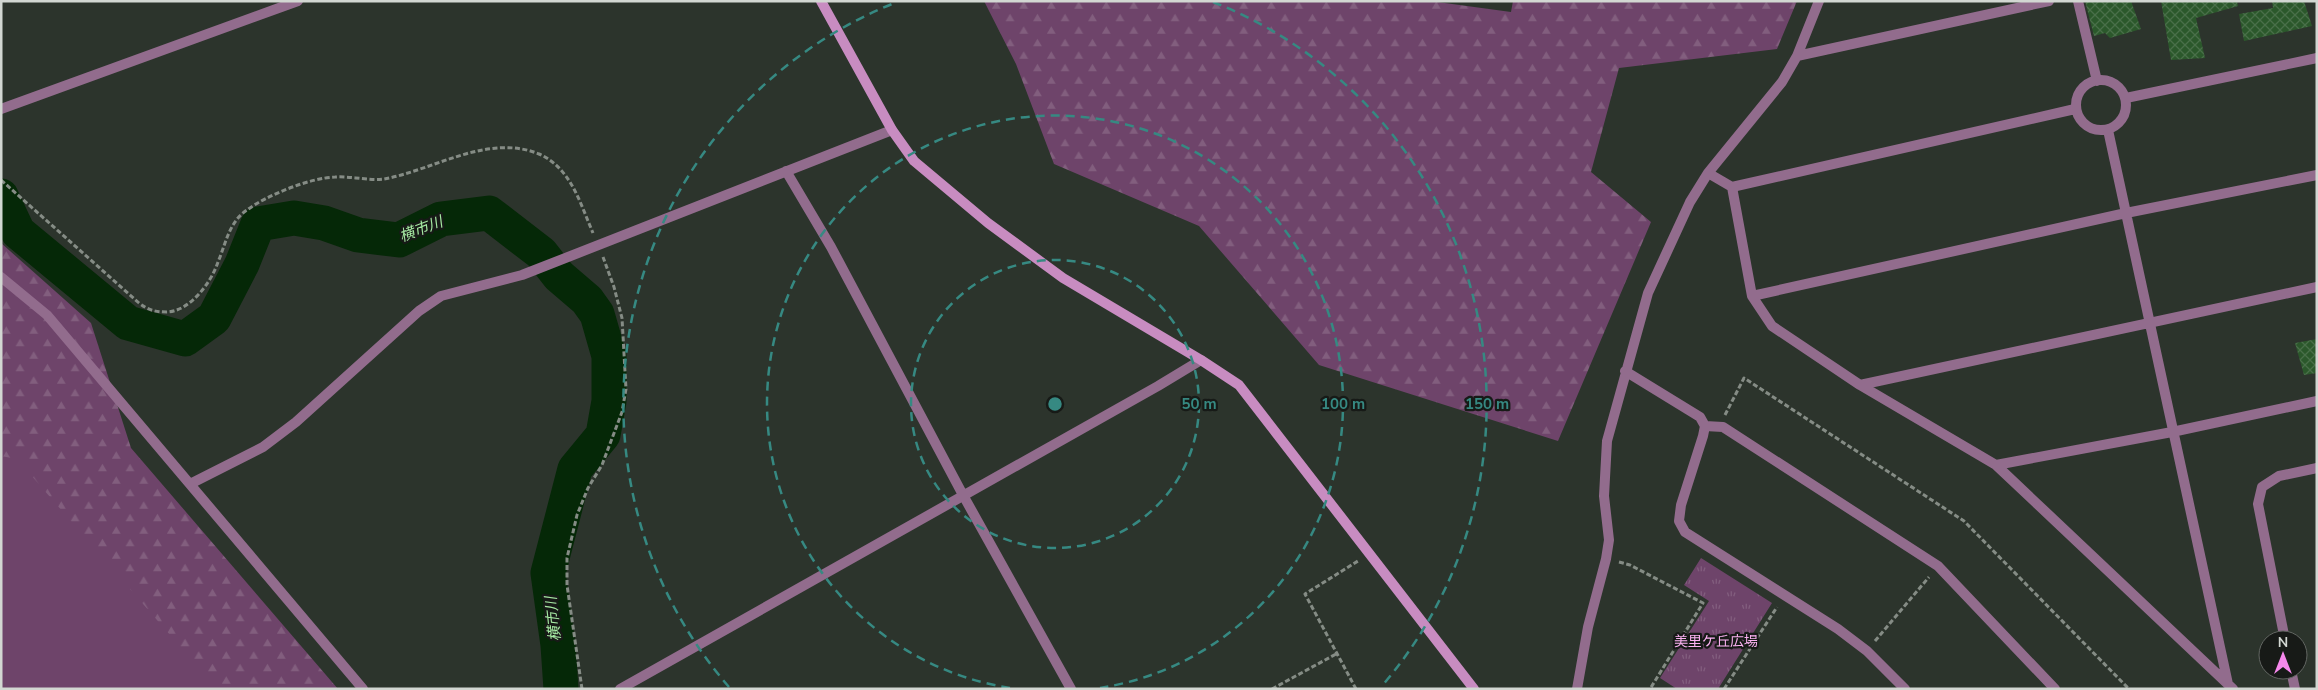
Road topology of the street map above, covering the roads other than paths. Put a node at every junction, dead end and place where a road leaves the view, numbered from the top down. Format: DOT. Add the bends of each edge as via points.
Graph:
graph roads {
  1 [pos="298,1"];
  2 [pos="821,1"];
  3 [pos="1819,1"];
  4 [pos="2049,1"];
  5 [pos="2078,1"];
  6 [pos="1797,56"];
  7 [pos="2317,58"];
  8 [pos="2097,80"];
  9 [pos="2126,98"];
  10 [pos="1,109"];
  11 [pos="2075,109"];
  12 [pos="892,130"];
  13 [pos="2108,130"];
  14 [pos="786,171"];
  15 [pos="1708,173"];
  16 [pos="2317,174"];
  17 [pos="1732,187"];
  18 [pos="2126,213"];
  19 [pos="1,277"];
  20 [pos="2317,287"];
  21 [pos="1752,296"];
  22 [pos="2149,321"];
  23 [pos="1201,360"];
  24 [pos="1625,371"];
  25 [pos="1860,385"];
  26 [pos="2317,401"];
  27 [pos="1705,426"];
  28 [pos="2172,432"];
  29 [pos="1996,466"];
  30 [pos="2317,468"];
  31 [pos="190,484"];
  32 [pos="963,495"];
  33 [pos="2283,630"];
  34 [pos="2230,687"];
  35 [pos="363,689"];
  36 [pos="620,689"];
  37 [pos="1071,689"];
  38 [pos="1474,689"];
  39 [pos="1577,689"];
  40 [pos="1905,689"];
  41 [pos="2055,689"];
  1 -- 10 [label="street"];
  2 -- 12 [label="street"];
  3 -- 6 [label="street"];
  4 -- 6 [label="street"];
  5 -- 8 [label="street"];
  6 -- 15 [label="street" via="1782,82"];
  7 -- 9 [label="street"];
  8 -- 9 [label="street" via="2116,85"];
  8 -- 11 [label="street" via="2078,94"];
  9 -- 13 [label="street" via="2125,113"];
  11 -- 13 [label="street" via="2084,124 2099,131"];
  11 -- 17 [label="street"];
  12 -- 14 [label="street"];
  12 -- 23 [label="street" via="914,161 988,223 1063,278"];
  13 -- 18 [label="street"];
  14 -- 31 [label="street" via="522,275 442,296 419,312 296,422 263,447"];
  14 -- 32 [label="street" via="831,247"];
  15 -- 17 [label="street"];
  15 -- 24 [label="street" via="1690,202 1648,293"];
  16 -- 18 [label="street"];
  17 -- 21 [label="street"];
  18 -- 21 [label="street"];
  18 -- 22 [label="street"];
  19 -- 31 [label="street" via="47,315"];
  20 -- 22 [label="street"];
  21 -- 25 [label="street" via="1772,326"];
  22 -- 25 [label="street"];
  22 -- 28 [label="street"];
  23 -- 32 [label="street"];
  23 -- 38 [label="street" via="1239,385"];
  24 -- 27 [label="street" via="1700,417"];
  24 -- 39 [label="street" via="1607,441 1604,496 1609,540"];
  25 -- 29 [label="street"];
  26 -- 28 [label="street"];
  27 -- 40 [label="street" via="1681,505 1679,521 1686,532 1838,629 1867,651"];
  27 -- 41 [label="street" via="1723,427 1938,566"];
  28 -- 29 [label="street"];
  28 -- 34 [label="street"];
  29 -- 34 [label="street"];
  30 -- 33 [label="street" via="2279,476 2262,488 2258,504"];
  31 -- 35 [label="street"];
  32 -- 36 [label="street"];
  32 -- 37 [label="street"];
}
